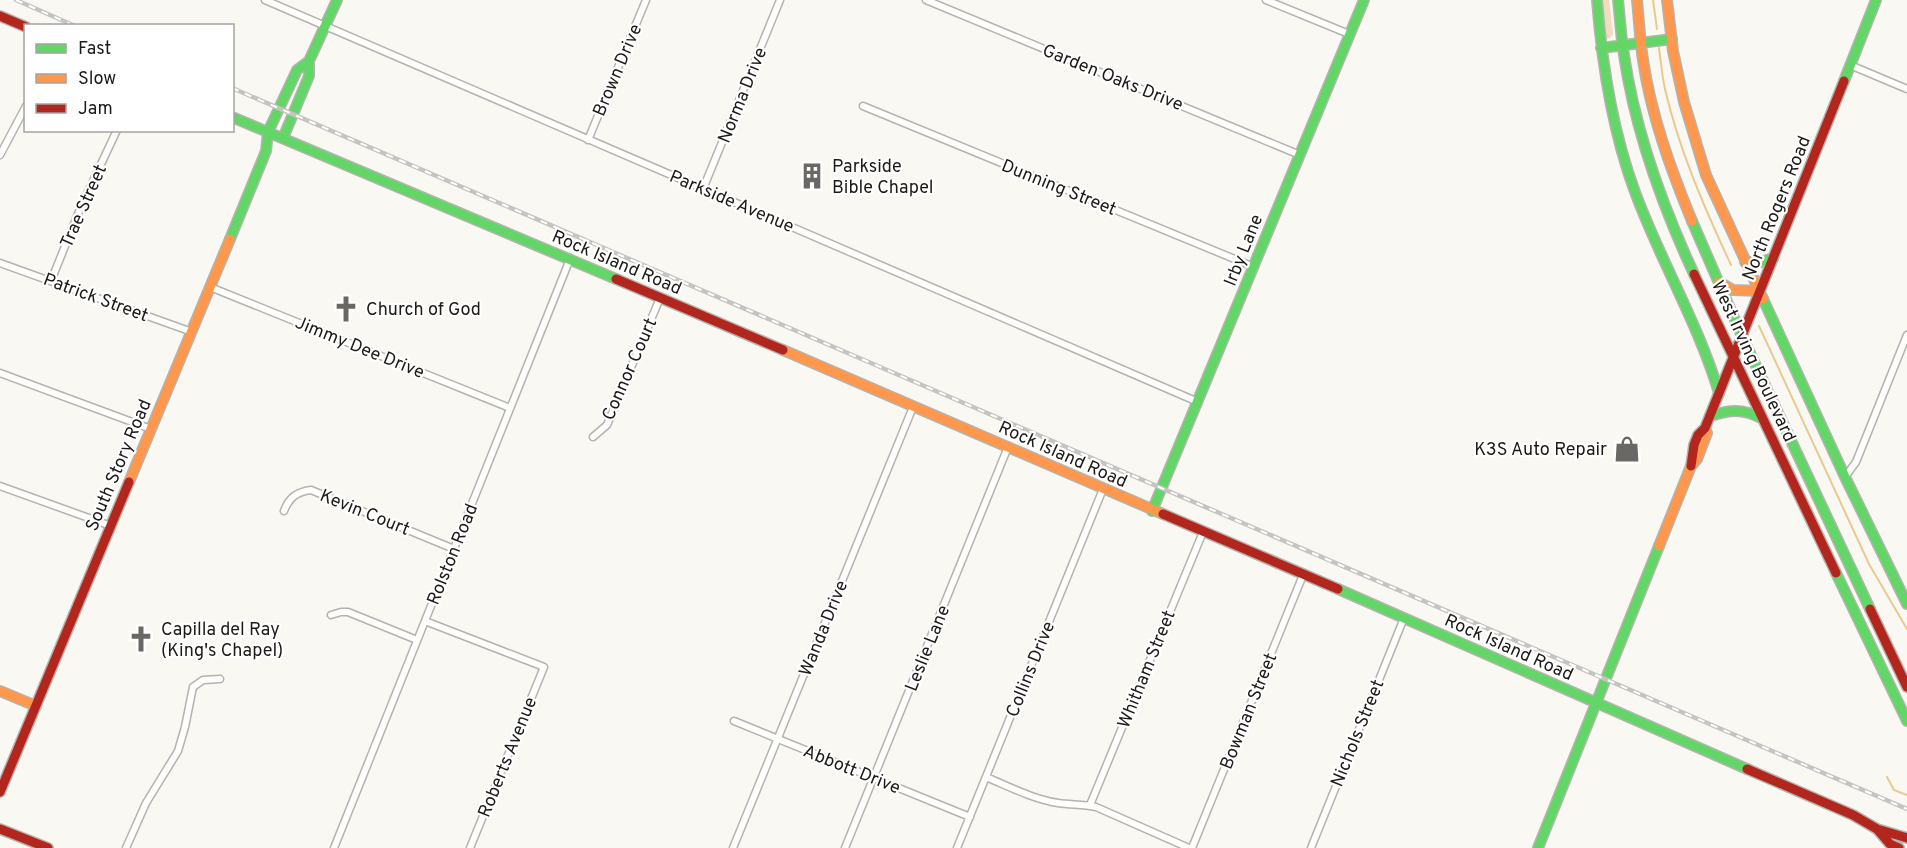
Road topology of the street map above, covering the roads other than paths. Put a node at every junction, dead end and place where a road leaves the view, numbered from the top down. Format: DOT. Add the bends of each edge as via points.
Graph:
graph roads {
  1 [pos="265,0"];
  2 [pos="338,0"];
  3 [pos="646,0"];
  4 [pos="780,0"];
  5 [pos="926,0"];
  6 [pos="1266,0"];
  7 [pos="1364,0"];
  8 [pos="1597,0"];
  9 [pos="1617,0"];
  10 [pos="1637,0"];
  11 [pos="1667,0"];
  12 [pos="1876,0"];
  13 [pos="0,16"];
  14 [pos="24,26"];
  15 [pos="326,27"];
  16 [pos="1350,34"];
  17 [pos="1671,39"];
  18 [pos="1641,43"];
  19 [pos="1622,45"];
  20 [pos="1601,48"];
  21 [pos="309,62"];
  22 [pos="1850,66"];
  23 [pos="1907,89"];
  24 [pos="863,106"];
  25 [pos="24,110"];
  26 [pos="234,118"];
  27 [pos="116,132"];
  28 [pos="268,132"];
  29 [pos="283,138"];
  30 [pos="588,140"];
  31 [pos="266,151"];
  32 [pos="0,155"];
  33 [pos="1300,155"];
  34 [pos="703,189"];
  35 [pos="1773,258"];
  36 [pos="570,260"];
  37 [pos="1745,262"];
  38 [pos="0,263"];
  39 [pos="1254,267"];
  40 [pos="51,281"];
  41 [pos="1718,281"];
  42 [pos="210,287"];
  43 [pos="1759,291"];
  44 [pos="660,298"];
  45 [pos="192,332"];
  46 [pos="1907,335"];
  47 [pos="1742,336"];
  48 [pos="1733,358"];
  49 [pos="0,373"];
  50 [pos="1719,393"];
  51 [pos="1198,402"];
  52 [pos="913,407"];
  53 [pos="510,408"];
  54 [pos="1710,416"];
  55 [pos="1762,418"];
  56 [pos="151,429"];
  57 [pos="593,437"];
  58 [pos="1008,447"];
  59 [pos="1845,477"];
  60 [pos="0,486"];
  61 [pos="1103,489"];
  62 [pos="284,511"];
  63 [pos="1152,511"];
  64 [pos="111,526"];
  65 [pos="1203,532"];
  66 [pos="454,549"];
  67 [pos="1303,575"];
  68 [pos="1907,604"];
  69 [pos="331,615"];
  70 [pos="1404,618"];
  71 [pos="425,621"];
  72 [pos="417,640"];
  73 [pos="220,679"];
  74 [pos="1907,687"];
  75 [pos="0,692"];
  76 [pos="1596,704"];
  77 [pos="36,706"];
  78 [pos="735,721"];
  79 [pos="1907,721"];
  80 [pos="778,738"];
  81 [pos="874,777"];
  82 [pos="986,777"];
  83 [pos="0,792"];
  84 [pos="1090,806"];
  85 [pos="970,817"];
  86 [pos="0,829"];
  87 [pos="1877,829"];
  88 [pos="1907,838"];
  89 [pos="48,848"];
  90 [pos="126,848"];
  91 [pos="334,848"];
  92 [pos="470,848"];
  93 [pos="733,848"];
  94 [pos="845,848"];
  95 [pos="957,848"];
  96 [pos="1191,848"];
  97 [pos="1311,848"];
  98 [pos="1538,848"];
  99 [pos="1899,848"];
  1 -- 15 [label="street, Parkside Avenue"];
  2 -- 15 [label="main road"];
  3 -- 30 [label="street, Brown Drive"];
  4 -- 34 [label="street, Norma Drive"];
  5 -- 33 [label="street, Garden Oaks Drive"];
  6 -- 16 [label="street"];
  7 -- 16 [label="main road, Irby Lane"];
  8 -- 20 [label="main road"];
  9 -- 19 [label="main road, West Irving Boulevard"];
  10 -- 18 [label="main road, West Irving Boulevard"];
  11 -- 17 [label="main road, West Irving Boulevard"];
  12 -- 22 [label="main road, North Rogers Road"];
  13 -- 14 [label="main road"];
  15 -- 21 [label="main road"];
  15 -- 30 [label="street, Parkside Avenue"];
  16 -- 33 [label="main road, Irby Lane"];
  17 -- 18 [label="main road"];
  17 -- 37 [label="main road, West Irving Boulevard" via="1697,150"];
  18 -- 19 [label="main road"];
  18 -- 41 [label="main road, West Irving Boulevard" via="1649,92 1673,172"];
  19 -- 20 [label="main road"];
  19 -- 48 [label="main road, West Irving Boulevard" via="1653,175"];
  20 -- 50 [label="main road" via="1613,115 1632,182"];
  21 -- 28 [label="main road, South Story Road" via="297,70"];
  21 -- 29 [label="main road" via="309,76"];
  22 -- 23 [label="street"];
  22 -- 35 [label="main road, North Rogers Road"];
  24 -- 39 [label="street, Dunning Street"];
  25 -- 32 [label="street"];
  26 -- 28 [label="main road, Rock Island Road"];
  27 -- 40 [label="street, Trae Street"];
  28 -- 29 [label="main road, Rock Island Road"];
  28 -- 31 [label="main road, South Story Road"];
  29 -- 31 [label="main road"];
  29 -- 36 [label="main road, Rock Island Road"];
  30 -- 34 [label="street, Parkside Avenue"];
  31 -- 42 [label="main road, South Story Road"];
  33 -- 39 [label="main road, Irby Lane"];
  34 -- 51 [label="street, Parkside Avenue"];
  35 -- 37 [label="main road"];
  35 -- 43 [label="main road, North Rogers Road"];
  36 -- 44 [label="main road, Rock Island Road"];
  36 -- 53 [label="street, Rolston Road"];
  37 -- 43 [label="main road, West Irving Boulevard"];
  38 -- 40 [label="street, Patrick Street"];
  39 -- 51 [label="main road, Irby Lane"];
  40 -- 45 [label="street, Patrick Street"];
  41 -- 43 [label="main road" via="1735,292"];
  41 -- 47 [label="main road, West Irving Boulevard"];
  42 -- 45 [label="main road, South Story Road"];
  42 -- 53 [label="street, Jimmy Dee Drive"];
  43 -- 47 [label="main road, North Rogers Road"];
  43 -- 59 [label="main road, West Irving Boulevard"];
  44 -- 52 [label="main road, Rock Island Road"];
  44 -- 57 [label="street, Connor Court" via="607,425"];
  45 -- 56 [label="main road, South Story Road"];
  46 -- 59 [label="street" via="1856,462"];
  47 -- 48 [label="main road, North Rogers Road"];
  47 -- 74 [label="main road, West Irving Boulevard"];
  48 -- 50 [label="main road, North Rogers Road"];
  48 -- 55 [label="main road, West Irving Boulevard"];
  49 -- 56 [label="street"];
  50 -- 54 [label="main road, North Rogers Road"];
  51 -- 63 [label="main road, Irby Lane"];
  52 -- 58 [label="main road, Rock Island Road"];
  52 -- 80 [label="street, Wanda Drive"];
  53 -- 66 [label="street, Rolston Road"];
  54 -- 55 [label="main road" via="1734,409 1747,410"];
  54 -- 76 [label="main road, North Rogers Road" via="1694,445 1691,466"];
  55 -- 79 [label="main road, West Irving Boulevard"];
  56 -- 64 [label="main road, South Story Road"];
  58 -- 61 [label="main road, Rock Island Road"];
  58 -- 81 [label="street, Leslie Lane"];
  59 -- 68 [label="main road, West Irving Boulevard"];
  60 -- 64 [label="street"];
  61 -- 63 [label="main road, Rock Island Road"];
  61 -- 82 [label="street, Collins Drive"];
  62 -- 66 [label="street, Kevin Court" via="296,494 311,490"];
  63 -- 65 [label="main road, Rock Island Road"];
  64 -- 77 [label="main road, South Story Road"];
  65 -- 67 [label="main road, Rock Island Road"];
  65 -- 84 [label="street, Whitham Street"];
  66 -- 71 [label="street, Rolston Road"];
  67 -- 70 [label="main road, Rock Island Road"];
  67 -- 96 [label="street, Bowman Street"];
  69 -- 72 [label="street" via="348,612"];
  70 -- 76 [label="main road, Rock Island Road"];
  70 -- 97 [label="street, Nichols Street"];
  71 -- 72 [label="street, Rolston Road"];
  71 -- 92 [label="street, Roberts Avenue" via="544,667"];
  72 -- 91 [label="street, Rolston Road"];
  73 -- 90 [label="street" via="203,680 191,690 178,751 146,802"];
  75 -- 77 [label="main road"];
  76 -- 87 [label="main road, Rock Island Road" via="1853,815"];
  76 -- 98 [label="main road, North Rogers Road"];
  77 -- 83 [label="main road, South Story Road"];
  78 -- 80 [label="street, Abbott Drive"];
  80 -- 81 [label="street, Abbott Drive"];
  80 -- 93 [label="street, Wanda Drive"];
  81 -- 85 [label="street, Abbott Drive"];
  81 -- 94 [label="street, Leslie Lane"];
  82 -- 84 [label="street" via="1059,804"];
  82 -- 85 [label="street, Collins Drive"];
  84 -- 96 [label="street"];
  85 -- 95 [label="street, Collins Drive"];
  86 -- 89 [label="main road"];
  87 -- 88 [label="main road, Rock Island Road"];
  87 -- 99 [label="main road, Rock Island Road"];
}
